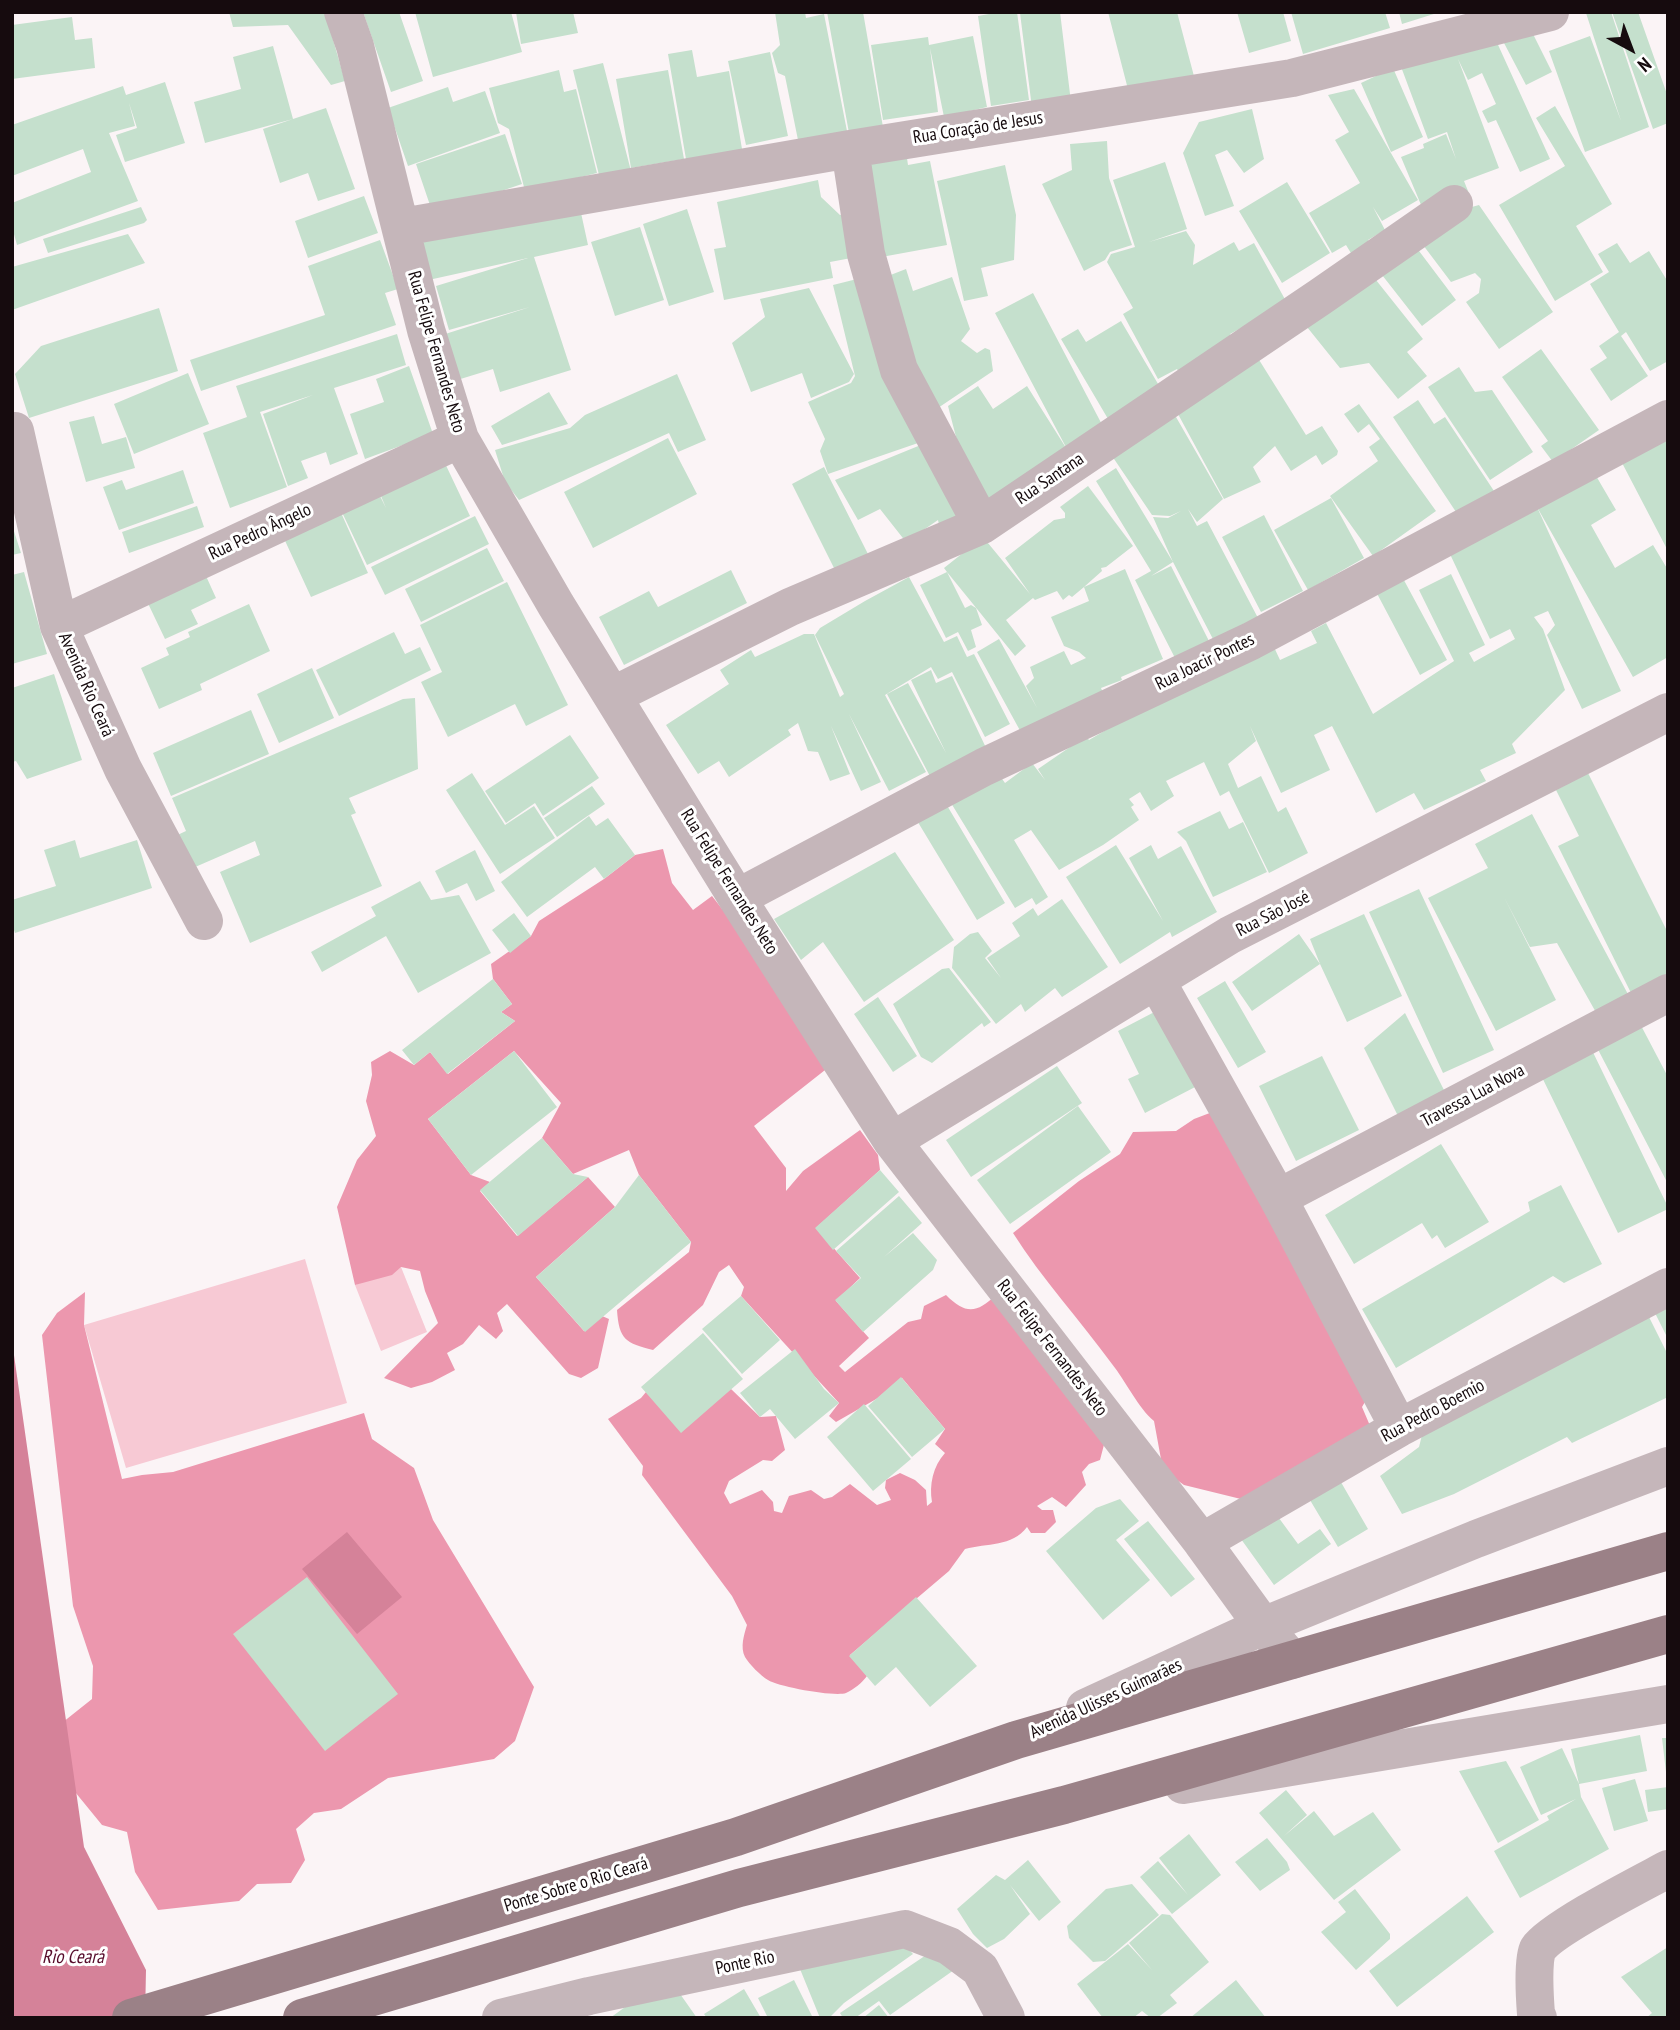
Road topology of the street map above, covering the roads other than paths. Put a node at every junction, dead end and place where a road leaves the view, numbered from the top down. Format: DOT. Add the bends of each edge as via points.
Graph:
graph roads {
  1 [pos="343,12"];
  2 [pos="1550,12"];
  3 [pos="850,149"];
  4 [pos="1454,204"];
  5 [pos="402,227"];
  6 [pos="1668,419"];
  7 [pos="15,431"];
  8 [pos="460,439"];
  9 [pos="982,525"];
  10 [pos="59,626"];
  11 [pos="614,695"];
  12 [pos="1668,712"];
  13 [pos="737,898"];
  14 [pos="204,921"];
  15 [pos="1156,980"];
  16 [pos="1668,993"];
  17 [pos="892,1141"];
  18 [pos="1278,1198"];
  19 [pos="1668,1287"];
  20 [pos="1399,1428"];
  21 [pos="1668,1466"];
  22 [pos="1202,1542"];
  23 [pos="1668,1551"];
  24 [pos="1264,1626"];
  25 [pos="1668,1634"];
  26 [pos="1292,1660"];
  27 [pos="1668,1704"];
  28 [pos="1016,1740"];
  29 [pos="1064,1805"];
  30 [pos="1668,1868"];
  31 [pos="593,2007"];
  32 [pos="131,2018"];
  33 [pos="302,2018"];
  34 [pos="501,2018"];
  35 [pos="1006,2018"];
  36 [pos="1538,2018"];
  1 -- 5 [label="street, Rua Felipe Fernandes Neto"];
  2 -- 3 [label="street, Rua Coração de Jesus" via="1292,78"];
  3 -- 5 [label="street, Rua Coração de Jesus"];
  3 -- 9 [label="street" via="866,254 899,370"];
  4 -- 9 [label="street, Rua Santana"];
  5 -- 8 [label="street, Rua Felipe Fernandes Neto" via="426,330"];
  6 -- 13 [label="street, Rua Joacir Pontes" via="1251,641 984,767"];
  7 -- 10 [label="street, Avenida Rio Ceará"];
  8 -- 10 [label="street, Rua Pedro Ângelo"];
  8 -- 11 [label="street, Rua Felipe Fernandes Neto"];
  9 -- 11 [label="street, Rua Santana" via="790,607"];
  10 -- 14 [label="street, Avenida Rio Ceará" via="123,769"];
  11 -- 13 [label="street, Rua Felipe Fernandes Neto"];
  12 -- 15 [label="street, Rua São José" via="1230,936"];
  13 -- 17 [label="street, Rua Felipe Fernandes Neto"];
  15 -- 17 [label="street, Rua São José"];
  15 -- 18 [label="street"];
  16 -- 18 [label="street, Travessa Lua Nova"];
  17 -- 22 [label="street, Rua Felipe Fernandes Neto"];
  18 -- 20 [label="street"];
  19 -- 20 [label="street, Rua Pedro Boemio"];
  20 -- 22 [label="street, Rua Pedro Boemio"];
  21 -- 24 [label="street, Avenida Ulisses Guimarães"];
  22 -- 24 [label="street, Rua Felipe Fernandes Neto"];
  23 -- 26 [label="main road, Avenida Ulisses Guimarães"];
  24 -- 26 [label="street, Rua Felipe Fernandes Neto"];
  24 -- 28 [label="street, Avenida Ulisses Guimarães"];
  25 -- 29 [label="main road"];
  26 -- 28 [label="main road, Avenida Ulisses Guimarães"];
  27 -- 29 [label="street"];
  28 -- 32 [label="main road, Ponte Sobre o Rio Ceará" via="736,1837"];
  29 -- 33 [label="main road" via="739,1888"];
  30 -- 36 [label="street" via="1553,1934 1537,1951"];
  31 -- 34 [label="street, Ponte Rio"];
  31 -- 35 [label="street, Ponte Rio" via="905,1929 949,1946 980,1969"];
}
